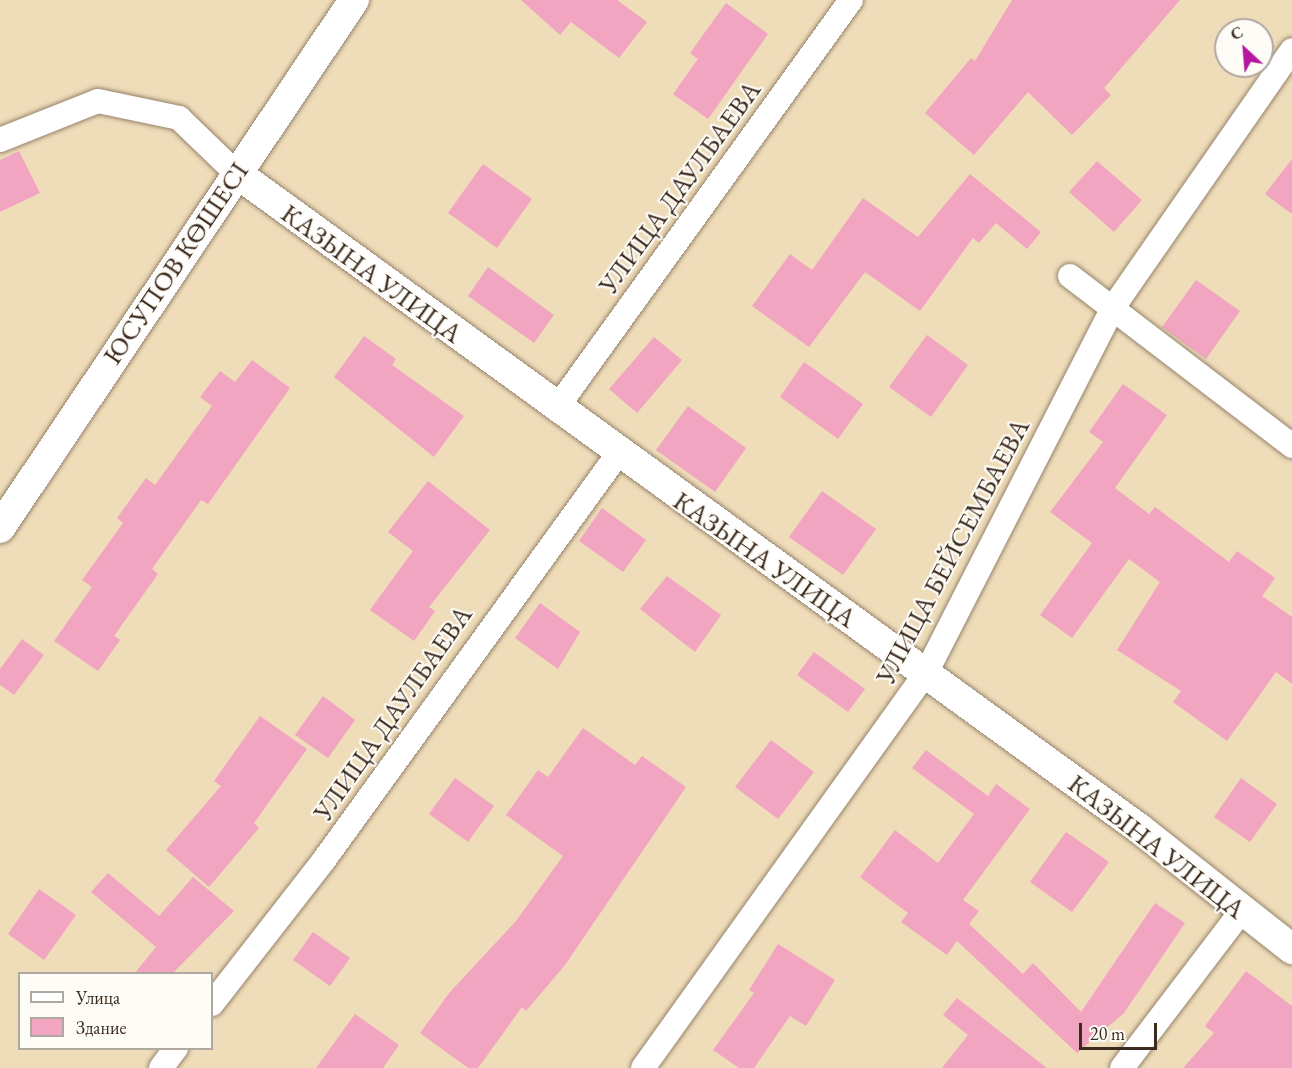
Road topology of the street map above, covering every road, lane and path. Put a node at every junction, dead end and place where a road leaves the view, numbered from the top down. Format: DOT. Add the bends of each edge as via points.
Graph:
graph roads {
  1 [pos="354,0"];
  2 [pos="851,0"];
  3 [pos="1292,50"];
  4 [pos="0,140"];
  5 [pos="235,172"];
  6 [pos="1070,276"];
  7 [pos="1112,309"];
  8 [pos="556,409"];
  9 [pos="1292,446"];
  10 [pos="617,455"];
  11 [pos="0,528"];
  12 [pos="926,674"];
  13 [pos="1241,912"];
  14 [pos="1292,949"];
  15 [pos="213,1003"];
  16 [pos="174,1050"];
  17 [pos="161,1068"];
  18 [pos="644,1068"];
  19 [pos="1122,1068"];
  1 -- 5 [label="street, ЮСУПОВ КӨШЕСІ"];
  2 -- 8 [label="street, УЛИЦА ДАУЛБАЕВА"];
  3 -- 7 [label="street, УЛИЦА БЕЙСЕМБАЕВА"];
  4 -- 5 [label="street" via="98,101 179,118"];
  5 -- 8 [label="street, КАЗЫНА УЛИЦА"];
  5 -- 11 [label="street, ЮСУПОВ КӨШЕСІ"];
  6 -- 7 [label="street"];
  7 -- 9 [label="street"];
  7 -- 12 [label="street, УЛИЦА БЕЙСЕМБАЕВА"];
  8 -- 10 [label="street, КАЗЫНА УЛИЦА"];
  10 -- 12 [label="street, КАЗЫНА УЛИЦА"];
  10 -- 15 [label="street, УЛИЦА ДАУЛБАЕВА" via="324,860"];
  12 -- 13 [label="street, КАЗЫНА УЛИЦА" via="1140,829"];
  12 -- 18 [label="street, УЛИЦА БЕЙСЕМБАЕВА"];
  13 -- 14 [label="street, КАЗЫНА УЛИЦА"];
  13 -- 19 [label="street"];
  16 -- 17 [label="street"];
}
